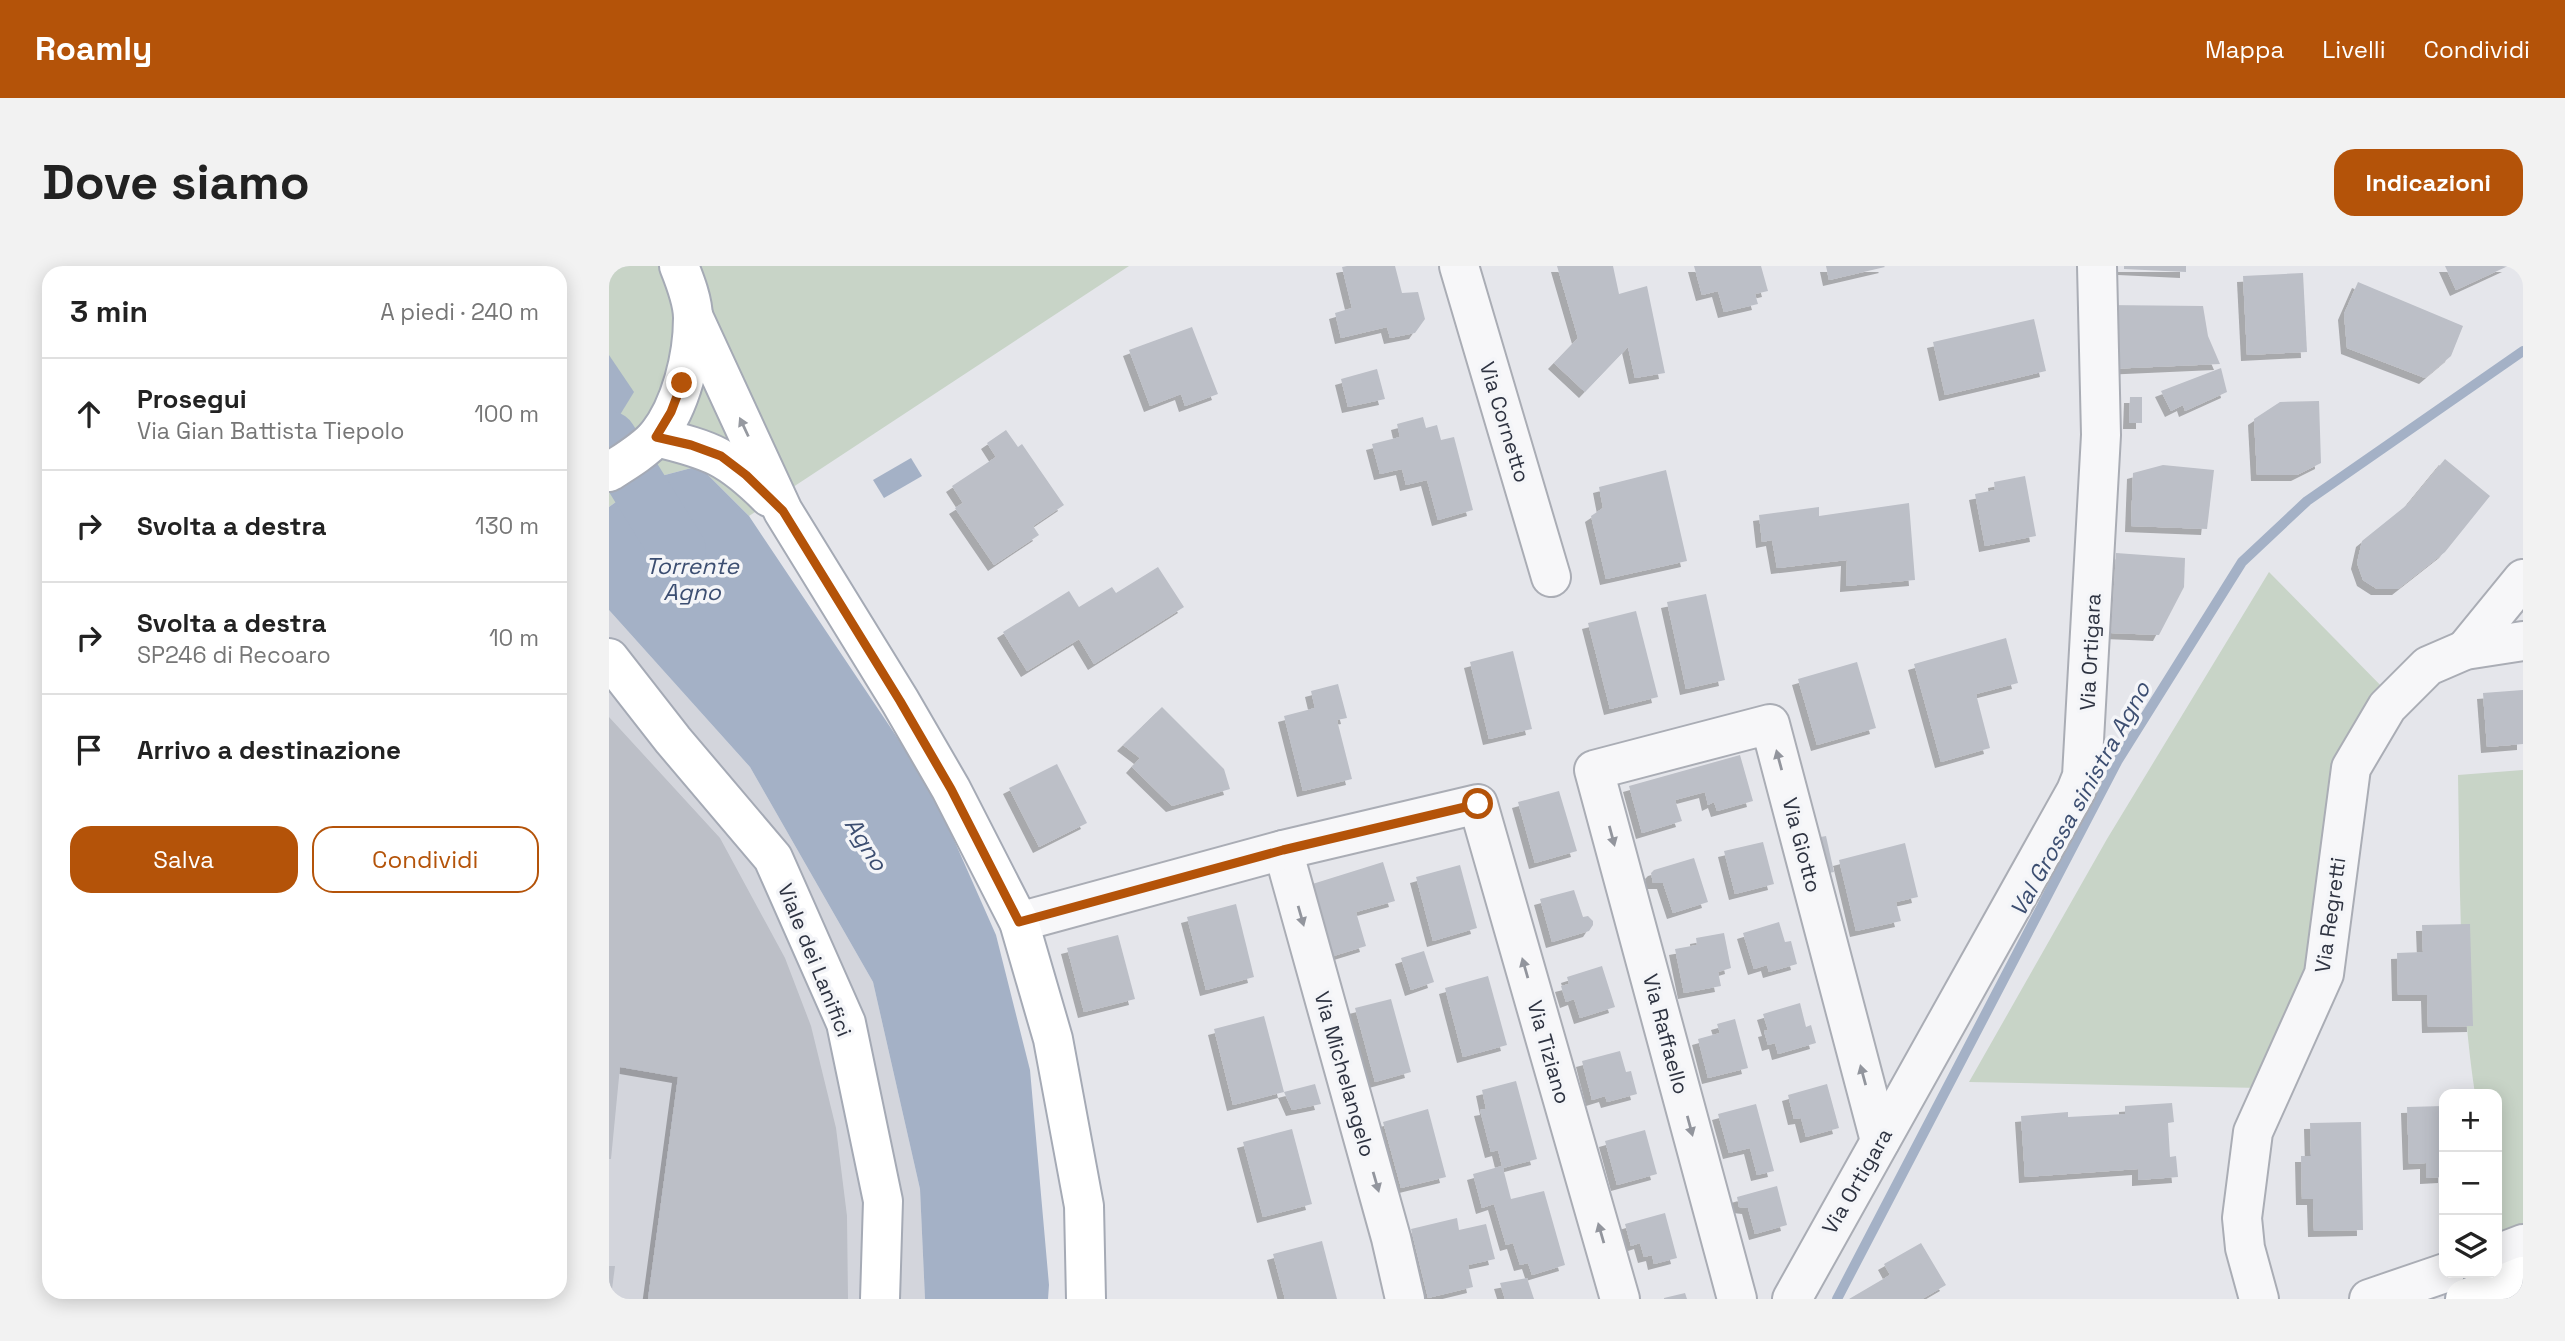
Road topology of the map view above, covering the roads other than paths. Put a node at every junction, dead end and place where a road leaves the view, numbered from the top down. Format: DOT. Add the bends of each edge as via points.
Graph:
graph roads {
  1 [pos="679,266"];
  2 [pos="1459,266"];
  3 [pos="2097,266"];
  4 [pos="693,316"];
  5 [pos="656,437"];
  6 [pos="609,472"];
  7 [pos="783,511"];
  8 [pos="1551,577"];
  9 [pos="2523,579"];
  10 [pos="2523,641"];
  11 [pos="2465,650"];
  12 [pos="609,658"];
  13 [pos="609,680"];
  14 [pos="673,740"];
  15 [pos="1594,770"];
  16 [pos="1283,850"];
  17 [pos="1019,922"];
  18 [pos="1880,1141"];
  19 [pos="2523,1244"];
  20 [pos="2502,1252"];
  21 [pos="2439,1275"];
  22 [pos="2523,1276"];
  23 [pos="880,1299"];
  24 [pos="1086,1299"];
  25 [pos="1405,1299"];
  26 [pos="1620,1299"];
  27 [pos="1737,1299"];
  28 [pos="1792,1299"];
  29 [pos="2259,1299"];
  30 [pos="2369,1299"];
  31 [pos="2465,1299"];
  1 -- 4 [label="main road"];
  2 -- 8 [label="street, Via Cornetto"];
  3 -- 18 [label="street, Via Ortigara" via="2101,435 2082,776"];
  4 -- 5 [label="main road" via="682,383"];
  7 -- 4 [label="main road, one-way"];
  5 -- 6 [label="main road"];
  5 -- 7 [label="main road" via="721,456"];
  7 -- 17 [label="main road" via="907,712"];
  9 -- 11 [label="street, Via Regretti"];
  10 -- 11 [label="street, Via Regretti"];
  11 -- 29 [label="street, Via Regretti" via="2428,666 2387,707 2351,768 2324,974 2253,1132 2242,1218"];
  12 -- 14 [label="main road, Viale dei Lanifici"];
  13 -- 14 [label="main road, Viale dei Lanifici"];
  14 -- 23 [label="main road, Viale dei Lanifici" via="773,858 846,1023 883,1201"];
  18 -- 15 [label="street, Via Giotto, one-way" via="1770,724"];
  15 -- 27 [label="street, Via Raffaello, one-way"];
  16 -- 17 [label="street"];
  16 -- 25 [label="street, Via Michelangelo, one-way"];
  26 -- 16 [label="street, Via Tiziano, one-way" via="1478,804"];
  17 -- 24 [label="main road" via="1053,1039 1084,1206"];
  18 -- 28 [label="street, Via Ortigara"];
  19 -- 20 [label="street"];
  21 -- 30 [label="street"];
  22 -- 31 [label="main road"];
}
